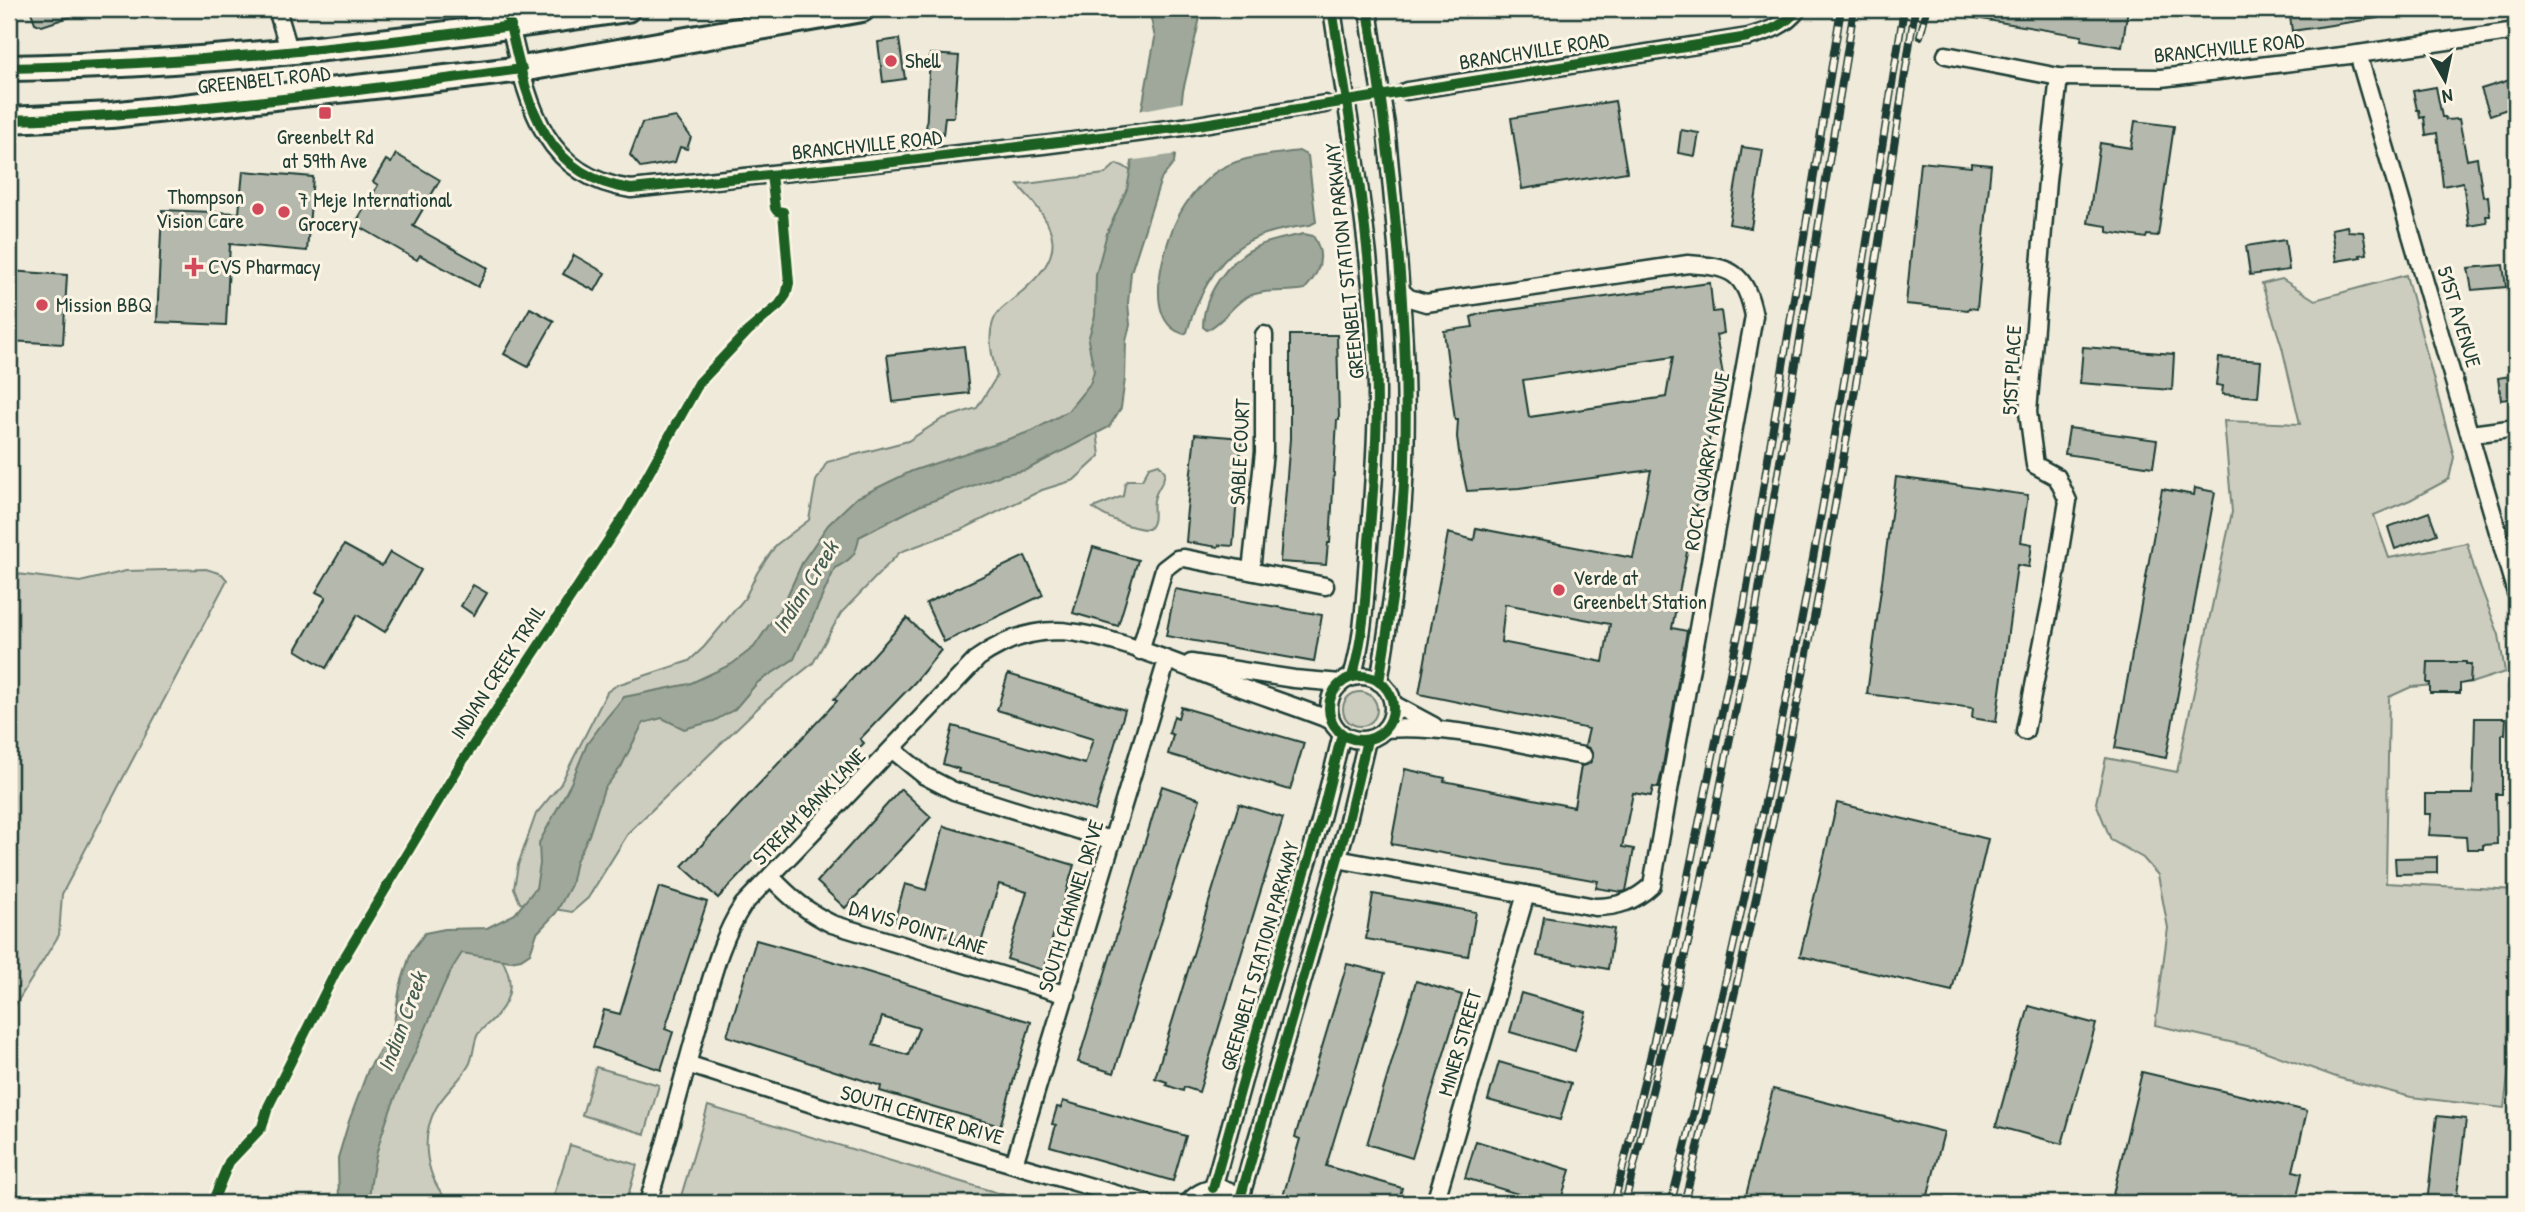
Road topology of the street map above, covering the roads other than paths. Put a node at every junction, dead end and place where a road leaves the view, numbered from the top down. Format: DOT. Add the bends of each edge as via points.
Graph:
graph roads {
  1 [pos="278,9"];
  2 [pos="627,9"];
  3 [pos="862,9"];
  4 [pos="1332,9"];
  5 [pos="1368,9"];
  6 [pos="1794,14"];
  7 [pos="509,18"];
  8 [pos="2516,31"];
  9 [pos="289,53"];
  10 [pos="2358,54"];
  11 [pos="1946,55"];
  12 [pos="9,68"];
  13 [pos="522,69"];
  14 [pos="2059,76"];
  15 [pos="1407,91"];
  16 [pos="1325,104"];
  17 [pos="9,120"];
  18 [pos="1400,290"];
  19 [pos="1264,335"];
  20 [pos="2516,428"];
  21 [pos="2471,434"];
  22 [pos="1251,571"];
  23 [pos="1325,586"];
  24 [pos="2516,593"];
  25 [pos="1140,651"];
  26 [pos="1171,661"];
  27 [pos="1346,680"];
  28 [pos="1379,682"];
  29 [pos="1393,704"];
  30 [pos="1330,719"];
  31 [pos="1385,729"];
  32 [pos="1439,729"];
  33 [pos="2025,731"];
  34 [pos="1342,734"];
  35 [pos="1367,740"];
  36 [pos="893,750"];
  37 [pos="1583,756"];
  38 [pos="1113,841"];
  39 [pos="1337,859"];
  40 [pos="771,877"];
  41 [pos="1526,894"];
  42 [pos="1066,995"];
  43 [pos="687,1064"];
  44 [pos="1014,1164"];
  45 [pos="1213,1188"];
  46 [pos="1242,1201"];
  47 [pos="648,1203"];
  48 [pos="1146,1203"];
  49 [pos="1188,1203"];
  50 [pos="1435,1203"];
  1 -- 9 [label="street"];
  2 -- 7 [label="main road, GREENBELT ROAD"];
  3 -- 13 [label="main road, GREENBELT ROAD"];
  4 -- 27 [label="street, GREENBELT STATION PARKWAY, bridge" via="1368,250 1377,389 1361,635"];
  5 -- 18 [label="street, bridge" via="1386,125"];
  6 -- 15 [label="street, BRANCHVILLE ROAD" via="1778,27 1748,37"];
  7 -- 9 [label="main road, GREENBELT ROAD"];
  7 -- 13 [label="street, BRANCHVILLE ROAD"];
  8 -- 10 [label="street, BRANCHVILLE ROAD"];
  9 -- 12 [label="main road, GREENBELT ROAD"];
  10 -- 14 [label="street, BRANCHVILLE ROAD" via="2161,78"];
  10 -- 21 [label="street, 51ST AVENUE"];
  11 -- 14 [label="street, BRANCHVILLE ROAD"];
  13 -- 16 [label="street, BRANCHVILLE ROAD" via="538,121 558,153 599,182 631,189 1191,126"];
  13 -- 17 [label="main road, GREENBELT ROAD" via="192,107"];
  14 -- 33 [label="street, 51ST PLACE" via="2028,412 2035,465 2057,477 2068,501"];
  18 -- 28 [label="street" via="1405,460 1395,587"];
  18 -- 41 [label="street, ROCK QUARRY AVENUE" via="1426,303 1688,264 1731,270 1751,297 1752,330 1652,885 1612,907"];
  19 -- 22 [label="street, SABLE COURT" via="1264,452"];
  20 -- 21 [label="street"];
  21 -- 24 [label="street, 51ST AVENUE"];
  22 -- 23 [label="street"];
  22 -- 25 [label="street" via="1184,558 1171,563 1164,569"];
  25 -- 26 [label="street, STREAM BANK LANE"];
  25 -- 36 [label="street, STREAM BANK LANE" via="1059,631 999,644 978,658"];
  26 -- 27 [label="street, STREAM BANK LANE" via="1294,679"];
  26 -- 30 [label="street, STREAM BANK LANE"];
  26 -- 38 [label="street, SOUTH CHANNEL DRIVE"];
  27 -- 28 [label="street" via="1366,676"];
  27 -- 30 [label="street" via="1333,692"];
  28 -- 29 [label="street"];
  29 -- 31 [label="street"];
  29 -- 32 [label="street"];
  30 -- 34 [label="street"];
  31 -- 32 [label="street"];
  31 -- 35 [label="street"];
  32 -- 37 [label="street"];
  34 -- 35 [label="street"];
  34 -- 45 [label="street, GREENBELT STATION PARKWAY"];
  35 -- 39 [label="street"];
  36 -- 38 [label="street" via="954,792"];
  36 -- 40 [label="street, STREAM BANK LANE"];
  38 -- 42 [label="street, SOUTH CHANNEL DRIVE"];
  39 -- 41 [label="street, ROCK QUARRY AVENUE"];
  39 -- 46 [label="street" via="1262,1115"];
  40 -- 42 [label="street, DAVIS POINT LANE" via="810,913 832,923"];
  40 -- 43 [label="street, STREAM BANK LANE" via="743,905 725,937"];
  41 -- 50 [label="street, MINER STREET"];
  42 -- 44 [label="street, SOUTH CHANNEL DRIVE"];
  43 -- 44 [label="street, SOUTH CENTER DRIVE"];
  43 -- 47 [label="street, STREAM BANK LANE"];
  44 -- 48 [label="street, SOUTH CENTER DRIVE"];
  45 -- 46 [label="street"];
  45 -- 49 [label="street"];
}
